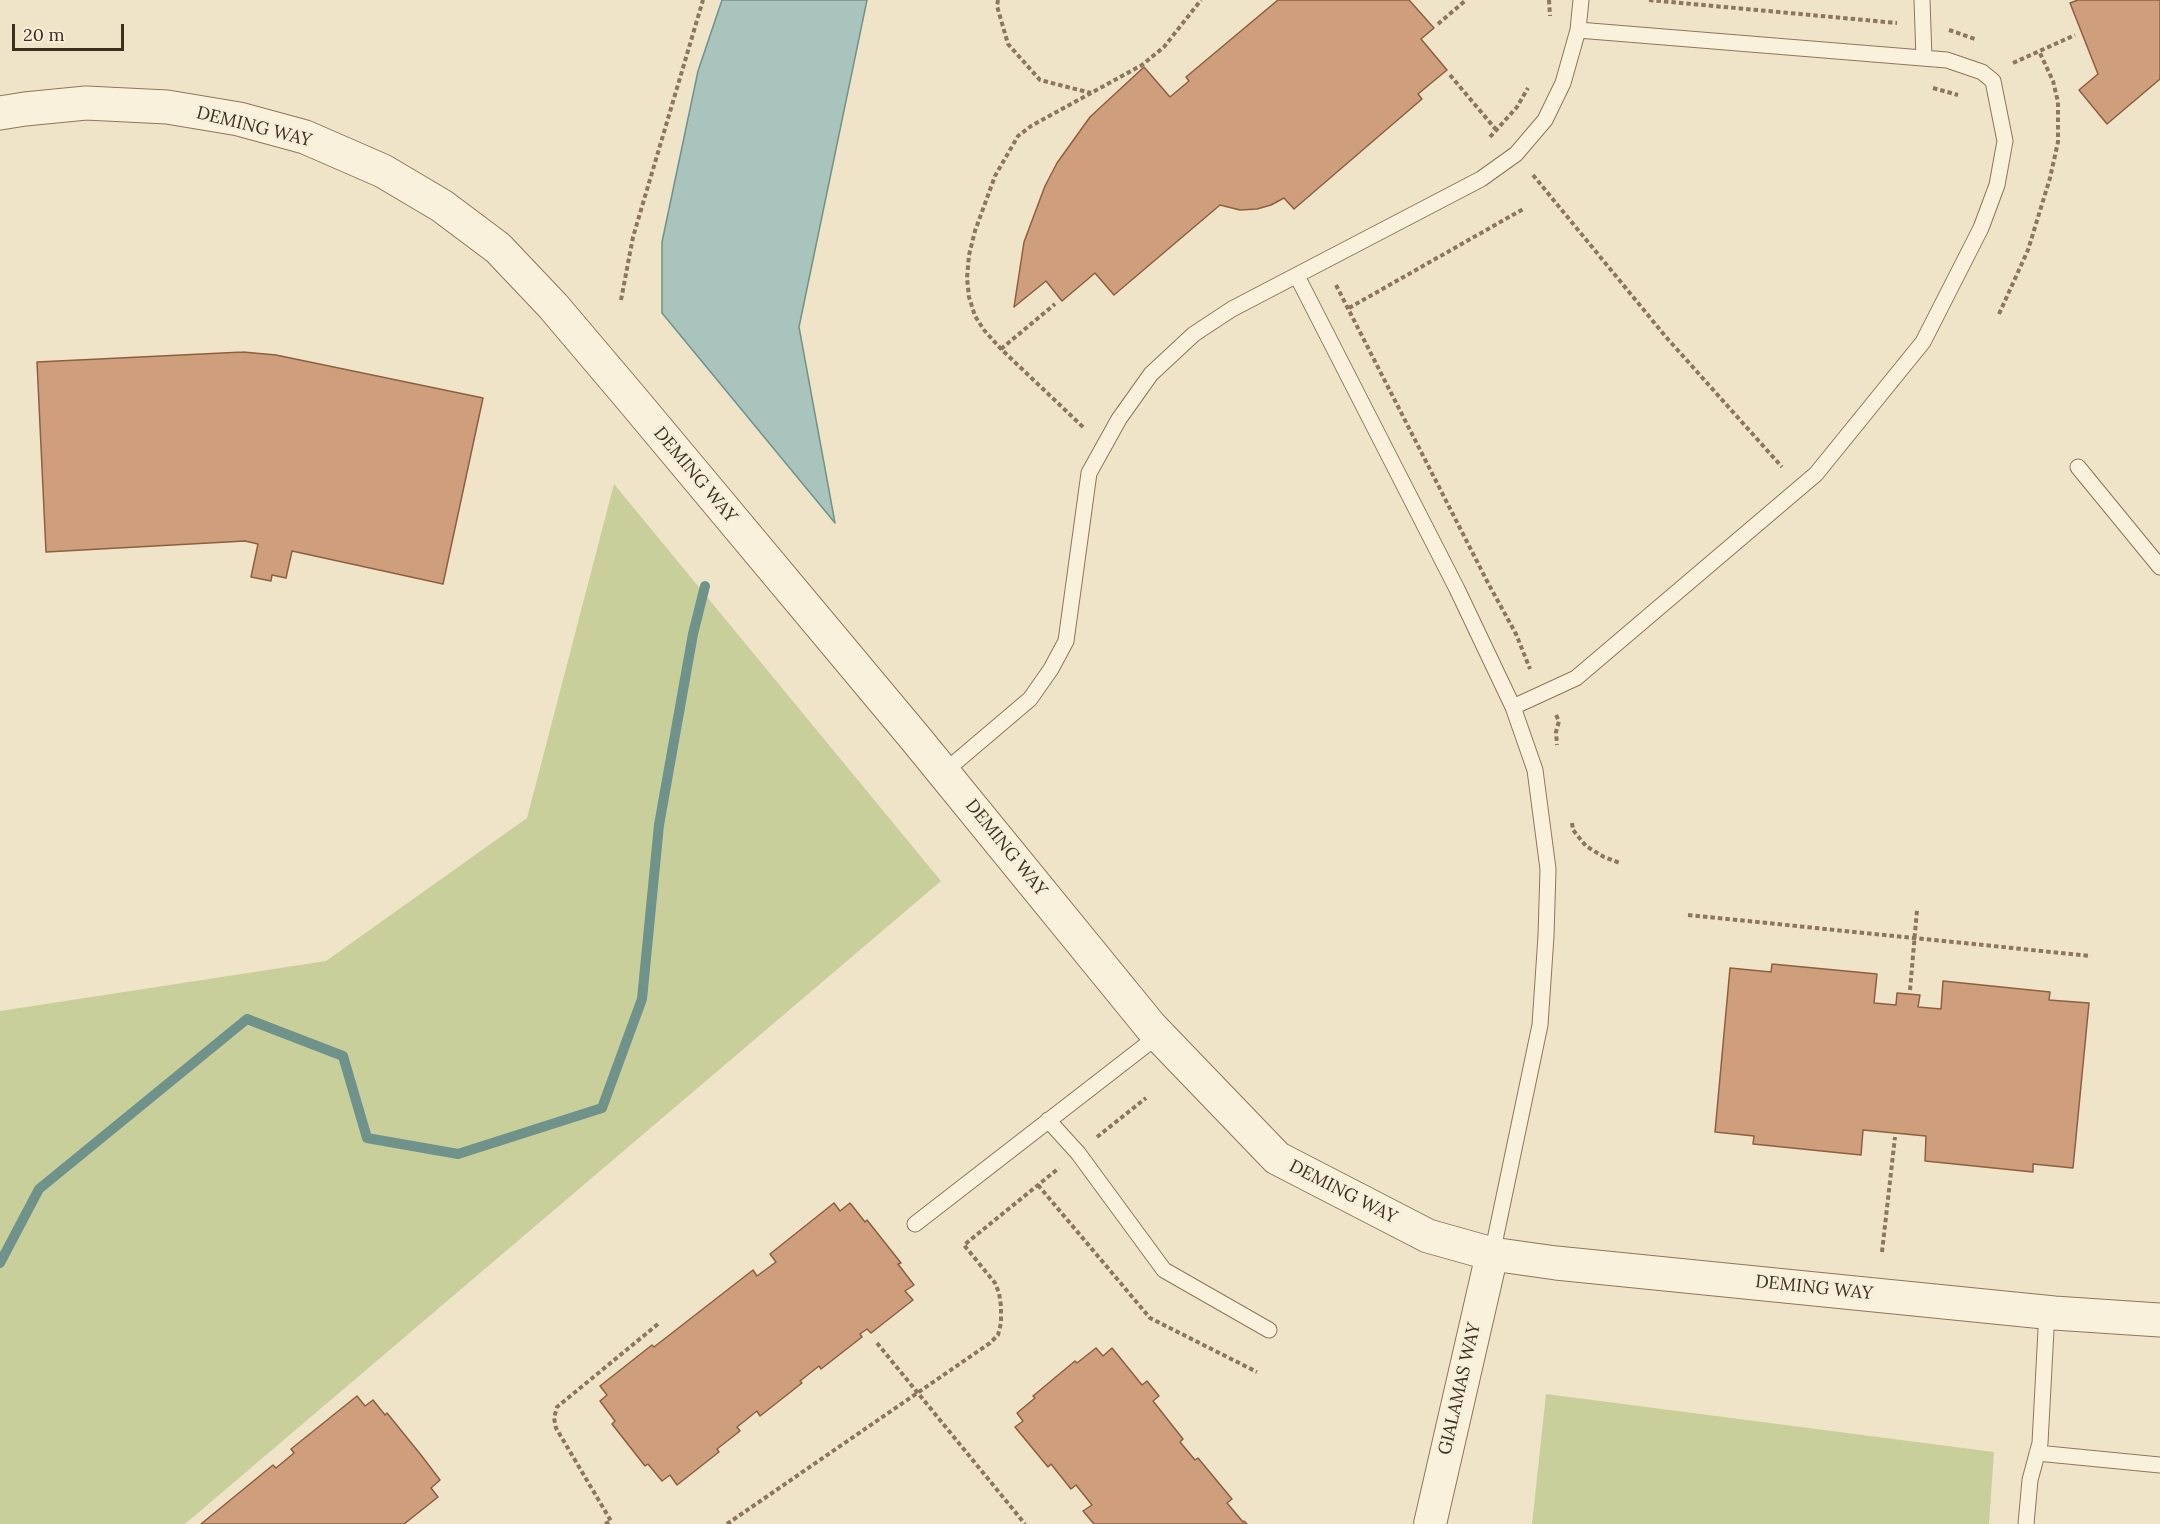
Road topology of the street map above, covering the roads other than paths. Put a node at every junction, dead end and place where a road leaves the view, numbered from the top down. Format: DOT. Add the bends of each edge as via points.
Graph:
graph roads {
  1 [pos="1581,0"];
  2 [pos="1922,0"];
  3 [pos="1578,30"];
  4 [pos="1924,58"];
  5 [pos="0,113"];
  6 [pos="1297,276"];
  7 [pos="2078,466"];
  8 [pos="2160,567"];
  9 [pos="1513,707"];
  10 [pos="944,772"];
  11 [pos="1159,1035"];
  12 [pos="1048,1120"];
  13 [pos="915,1224"];
  14 [pos="1492,1254"];
  15 [pos="2047,1311"];
  16 [pos="2160,1320"];
  17 [pos="1269,1330"];
  18 [pos="2037,1453"];
  19 [pos="2160,1465"];
  20 [pos="1430,1524"];
  21 [pos="2026,1524"];
  1 -- 3 [label="lane"];
  2 -- 4 [label="lane"];
  3 -- 4 [label="lane"];
  3 -- 6 [label="lane" via="1563,83 1545,120 1516,153 1481,179"];
  4 -- 9 [label="lane" via="1947,60 1982,72 1994,81 2005,141 1997,185 1981,228 1923,342 1815,474 1576,678"];
  5 -- 10 [label="street, DEMING WAY" via="86,104 167,107 239,119 305,137 383,171 442,206 498,248 553,306"];
  6 -- 9 [label="lane"];
  6 -- 10 [label="lane" via="1232,309 1194,334 1151,374 1119,419 1089,473 1066,641 1061,651 1030,699"];
  7 -- 8 [label="lane"];
  9 -- 14 [label="lane" via="1535,771 1548,869 1546,936 1540,1025"];
  10 -- 11 [label="street, DEMING WAY"];
  11 -- 12 [label="lane"];
  11 -- 14 [label="street, DEMING WAY" via="1277,1158 1428,1236"];
  12 -- 13 [label="lane"];
  12 -- 17 [label="lane" via="1078,1153 1164,1270"];
  14 -- 15 [label="street, DEMING WAY"];
  14 -- 20 [label="street, GIALAMAS WAY"];
  15 -- 16 [label="street, DEMING WAY"];
  15 -- 18 [label="lane"];
  18 -- 19 [label="lane"];
  18 -- 21 [label="lane"];
}
